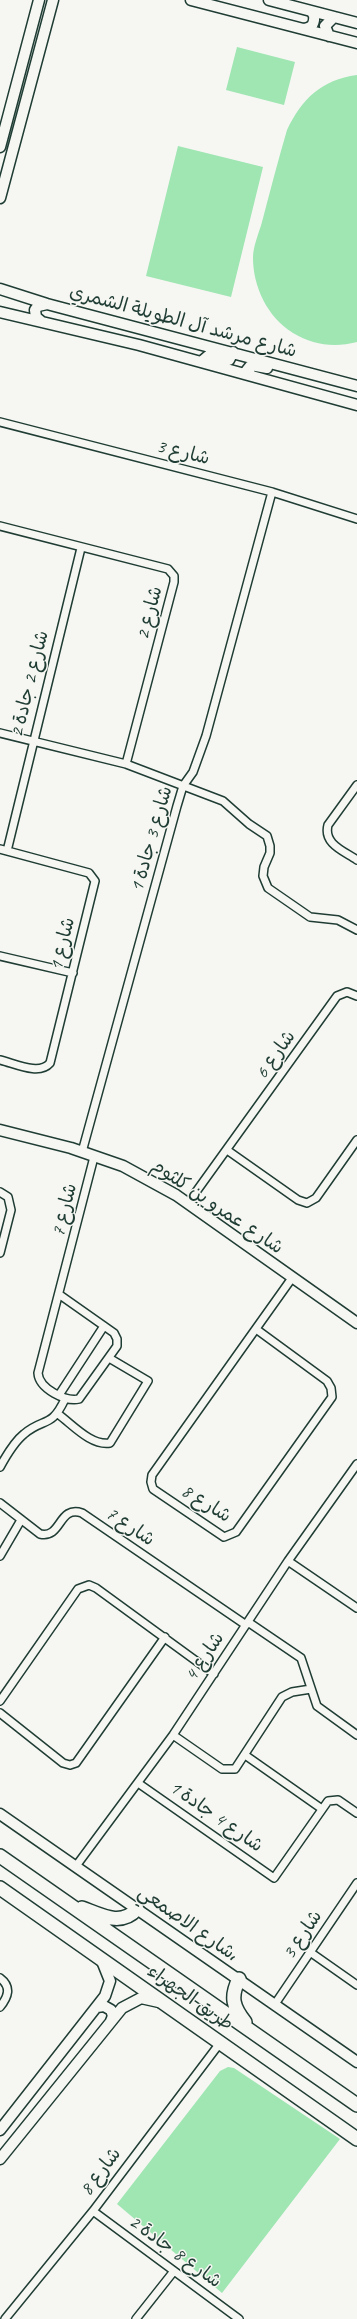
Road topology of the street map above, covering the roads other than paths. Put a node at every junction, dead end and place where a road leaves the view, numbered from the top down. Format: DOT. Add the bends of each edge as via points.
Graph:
graph roads {
  1 [pos="39,0"];
  2 [pos="53,0"];
  3 [pos="191,0"];
  4 [pos="269,0"];
  5 [pos="311,11"];
  6 [pos="334,17"];
  7 [pos="357,23"];
  8 [pos="303,29"];
  9 [pos="329,36"];
  10 [pos="357,43"];
  11 [pos="0,147"];
  12 [pos="0,198"];
  13 [pos="0,289"];
  14 [pos="47,304"];
  15 [pos="0,312"];
  16 [pos="42,322"];
  17 [pos="233,352"];
  18 [pos="201,362"];
  19 [pos="284,366"];
  20 [pos="251,376"];
  21 [pos="357,386"];
  22 [pos="357,405"];
  23 [pos="0,422"];
  24 [pos="272,492"];
  25 [pos="357,519"];
  26 [pos="0,526"];
  27 [pos="81,548"];
  28 [pos="0,733"];
  29 [pos="33,741"];
  30 [pos="126,764"];
  31 [pos="357,785"];
  32 [pos="183,786"];
  33 [pos="4,850"];
  34 [pos="357,860"];
  35 [pos="357,930"];
  36 [pos="0,956"];
  37 [pos="73,973"];
  38 [pos="357,996"];
  39 [pos="0,1060"];
  40 [pos="0,1130"];
  41 [pos="357,1140"];
  42 [pos="227,1150"];
  43 [pos="82,1152"];
  44 [pos="94,1156"];
  45 [pos="0,1192"];
  46 [pos="188,1204"];
  47 [pos="0,1253"];
  48 [pos="292,1278"];
  49 [pos="60,1295"];
  50 [pos="357,1324"];
  51 [pos="104,1326"];
  52 [pos="256,1330"];
  53 [pos="109,1358"];
  54 [pos="62,1397"];
  55 [pos="58,1414"];
  56 [pos="1,1463"];
  57 [pos="357,1464"];
  58 [pos="0,1503"];
  59 [pos="21,1520"];
  60 [pos="0,1556"];
  61 [pos="288,1561"];
  62 [pos="357,1608"];
  63 [pos="247,1624"];
  64 [pos="165,1638"];
  65 [pos="214,1674"];
  66 [pos="311,1689"];
  67 [pos="0,1701"];
  68 [pos="0,1713"];
  69 [pos="173,1735"];
  70 [pos="357,1735"];
  71 [pos="245,1755"];
  72 [pos="138,1783"];
  73 [pos="322,1809"];
  74 [pos="357,1813"];
  75 [pos="0,1814"];
  76 [pos="0,1856"];
  77 [pos="76,1866"];
  78 [pos="357,1883"];
  79 [pos="0,1888"];
  80 [pos="64,1902"];
  81 [pos="137,1909"];
  82 [pos="310,1952"];
  83 [pos="98,1957"];
  84 [pos="0,1978"];
  85 [pos="239,1979"];
  86 [pos="357,1985"];
  87 [pos="275,2004"];
  88 [pos="166,2005"];
  89 [pos="0,2007"];
  90 [pos="97,2007"];
  91 [pos="111,2021"];
  92 [pos="252,2031"];
  93 [pos="220,2043"];
  94 [pos="357,2062"];
  95 [pos="357,2105"];
  96 [pos="0,2130"];
  97 [pos="357,2140"];
  98 [pos="0,2159"];
  99 [pos="92,2211"];
  100 [pos="174,2271"];
  101 [pos="6,2319"];
  102 [pos="136,2319"];
  103 [pos="239,2319"];
  1 -- 11 [label="street"];
  2 -- 12 [label="street"];
  3 -- 8 [label="street"];
  4 -- 5 [label="street"];
  5 -- 6 [label="street"];
  5 -- 8 [label="street" via="314,15 313,25"];
  6 -- 7 [label="street"];
  6 -- 9 [label="street" via="325,26"];
  8 -- 9 [label="street"];
  9 -- 10 [label="street"];
  13 -- 14 [label="street, شارع مرشد آل الطويلة الشمري"];
  14 -- 16 [label="street" via="38,306 35,310 36,317"];
  14 -- 17 [label="street, شارع مرشد آل الطويلة الشمري"];
  15 -- 16 [label="street, شارع مرشد آل الطويلة الشمري"];
  16 -- 18 [label="street, شارع مرشد آل الطويلة الشمري"];
  17 -- 18 [label="street" via="229,360 208,356"];
  17 -- 19 [label="street, شارع مرشد آل الطويلة الشمري"];
  18 -- 20 [label="street, شارع مرشد آل الطويلة الشمري"];
  19 -- 20 [label="street" via="275,369 251,365 248,370"];
  19 -- 21 [label="street, شارع مرشد آل الطويلة الشمري"];
  20 -- 22 [label="street, شارع مرشد آل الطويلة الشمري"];
  23 -- 24 [label="street, شارع 3"];
  24 -- 25 [label="street, شارع 3"];
  24 -- 32 [label="street, شارع 3 جادة 1" via="206,736 193,772"];
  26 -- 27 [label="street, شارع 2"];
  27 -- 29 [label="street, شارع 2 جادة 2"];
  27 -- 30 [label="street, شارع 2" via="168,569 174,576"];
  28 -- 29 [label="street"];
  29 -- 30 [label="street"];
  29 -- 33 [label="street, شارع 2 جادة 2"];
  30 -- 32 [label="street"];
  31 -- 34 [label="street" via="328,825 326,832 329,841"];
  32 -- 35 [label="street" via="223,801 267,836 270,853 263,876 268,888 310,917 338,920"];
  32 -- 43 [label="street, شارع 3 جادة 1"];
  33 -- 37 [label="street, شارع 1" via="89,872 94,877"];
  36 -- 37 [label="street"];
  37 -- 39 [label="street, شارع 1" via="50,1063 44,1068 36,1069"];
  38 -- 42 [label="street, شارع 6" via="347,992 337,996"];
  40 -- 43 [label="street, شارع عمرو بن كلثوم"];
  41 -- 42 [label="street" via="316,1198 307,1203 298,1200"];
  42 -- 46 [label="street, شارع 6"];
  43 -- 44 [label="street, شارع عمرو بن كلثوم"];
  44 -- 46 [label="street, شارع عمرو بن كلثوم" via="123,1166"];
  44 -- 49 [label="street, شارع 7"];
  45 -- 47 [label="street" via="8,1197 11,1210"];
  46 -- 48 [label="street, شارع عمرو بن كلثوم"];
  48 -- 50 [label="street, شارع عمرو بن كلثوم"];
  48 -- 52 [label="street, شارع 8"];
  49 -- 51 [label="street"];
  49 -- 54 [label="street, شارع 7" via="38,1373 42,1384"];
  51 -- 53 [label="street" via="114,1333 117,1339 117,1346"];
  51 -- 54 [label="street"];
  52 -- 52 [label="street, شارع 8" via="152,1475 153,1489 224,1537 236,1532 332,1397 327,1381"];
  53 -- 54 [label="street" via="79,1400"];
  53 -- 55 [label="street" via="148,1381 110,1443 94,1442"];
  54 -- 55 [label="street"];
  55 -- 56 [label="street" via="24,1433"];
  57 -- 61 [label="street, شارع 4"];
  58 -- 59 [label="street, شارع 7"];
  59 -- 60 [label="street"];
  59 -- 63 [label="street, شارع 7" via="44,1535 54,1530 68,1513 82,1513"];
  61 -- 62 [label="street"];
  61 -- 63 [label="street, شارع 4"];
  63 -- 65 [label="street, شارع 4"];
  63 -- 66 [label="street" via="301,1658"];
  64 -- 65 [label="street"];
  64 -- 67 [label="street" via="96,1588 89,1585 82,1587"];
  64 -- 68 [label="street" via="76,1763 63,1763"];
  65 -- 69 [label="street, شارع 4"];
  66 -- 70 [label="street" via="317,1706 322,1711"];
  66 -- 71 [label="street" via="292,1692 282,1697"];
  69 -- 71 [label="street" via="228,1770 235,1769"];
  69 -- 72 [label="street, شارع 4"];
  71 -- 73 [label="street"];
  72 -- 73 [label="street, شارع 4 جادة 1" via="274,1878"];
  72 -- 77 [label="street, شارع 4"];
  73 -- 74 [label="street" via="328,1801 335,1799"];
  75 -- 77 [label="street, شارع الاصمعي،"];
  76 -- 80 [label="highway, طريق الجهراء"];
  77 -- 81 [label="street, شارع الاصمعي،"];
  78 -- 82 [label="street, شارع 3"];
  79 -- 83 [label="highway, طريق الجهراء"];
  80 -- 81 [label="highway" via="109,1918 121,1919"];
  80 -- 92 [label="highway, طريق الجهراء"];
  81 -- 85 [label="street, شارع الاصمعي،"];
  82 -- 86 [label="street"];
  82 -- 87 [label="street, شارع 3"];
  83 -- 88 [label="highway, طريق الجهراء"];
  83 -- 90 [label="street" via="105,1964 110,1981"];
  84 -- 89 [label="street" via="8,1990 7,1999"];
  85 -- 87 [label="street, شارع الاصمعي،"];
  85 -- 92 [label="highway" via="234,1989 233,2003"];
  87 -- 94 [label="street, شارع الاصمعي،"];
  88 -- 91 [label="street" via="141,1998 122,2008"];
  88 -- 93 [label="highway, طريق الجهراء"];
  90 -- 91 [label="street" via="104,2006 110,2010 113,2016"];
  90 -- 96 [label="street"];
  91 -- 98 [label="street"];
  92 -- 95 [label="highway, طريق الجهراء"];
  93 -- 97 [label="highway, طريق الجهراء"];
  93 -- 99 [label="street, شارع 8"];
  99 -- 100 [label="street, شارع 8 جادة 2"];
  99 -- 101 [label="street, شارع 8"];
  100 -- 102 [label="street"];
  100 -- 103 [label="street, شارع 8 جادة 2"];
}
